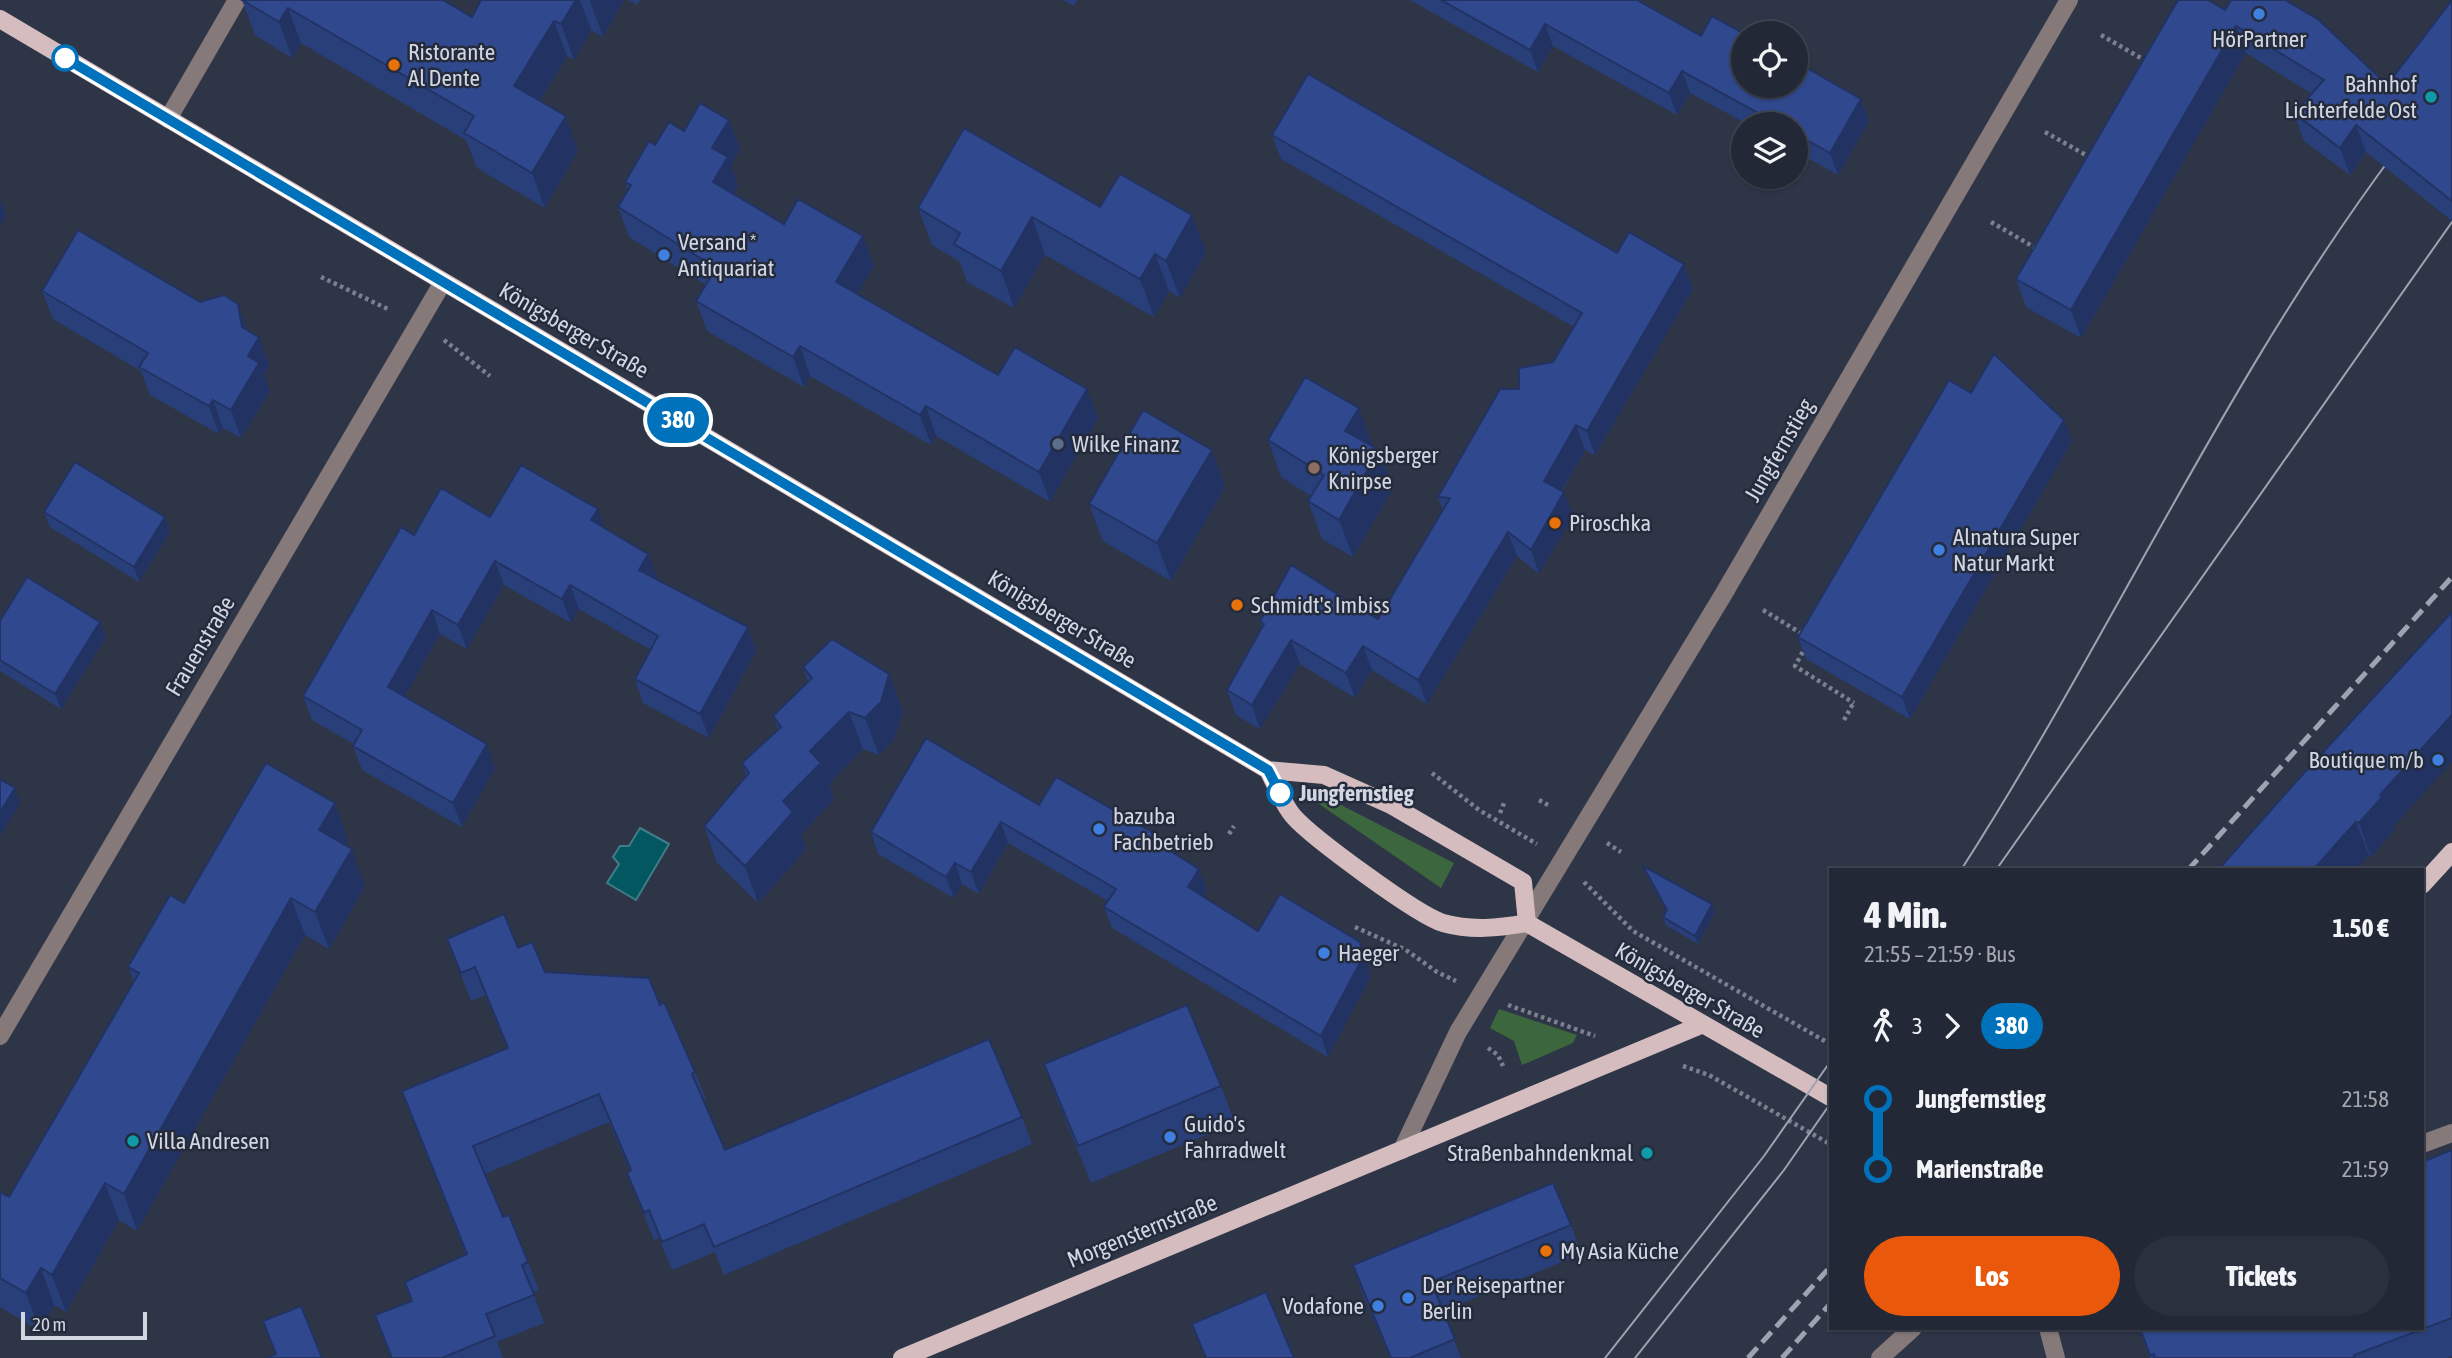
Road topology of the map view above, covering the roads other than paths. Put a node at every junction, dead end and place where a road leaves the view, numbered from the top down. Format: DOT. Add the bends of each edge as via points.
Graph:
graph roads {
  1 [pos="237,0"];
  2 [pos="2069,0"];
  3 [pos="0,19"];
  4 [pos="168,119"];
  5 [pos="443,282"];
  6 [pos="1268,770"];
  7 [pos="2452,852"];
  8 [pos="2424,883"];
  9 [pos="1527,923"];
  10 [pos="1701,1025"];
  11 [pos="0,1036"];
  12 [pos="1829,1096"];
  13 [pos="2452,1133"];
  14 [pos="2424,1143"];
  15 [pos="1402,1150"];
  16 [pos="1911,1330"];
  17 [pos="2049,1330"];
  18 [pos="902,1358"];
  19 [pos="1880,1358"];
  20 [pos="2056,1358"];
  1 -- 4 [label="street"];
  2 -- 9 [label="street, Jungfernstieg"];
  3 -- 4 [label="main road, Königsberger Straße"];
  4 -- 5 [label="main road, Königsberger Straße"];
  5 -- 6 [label="main road, Königsberger Straße"];
  5 -- 11 [label="street, Frauenstraße"];
  6 -- 9 [label="main road" via="1293,816 1418,911 1441,922 1483,930"];
  6 -- 9 [label="main road, Königsberger Straße" via="1324,775 1391,805 1478,854 1523,883"];
  7 -- 8 [label="main road"];
  9 -- 10 [label="main road, Königsberger Straße"];
  9 -- 15 [label="street" via="1458,1032"];
  10 -- 12 [label="main road, Königsberger Straße"];
  10 -- 15 [label="main road, Morgensternstraße"];
  13 -- 14 [label="street"];
  15 -- 18 [label="main road, Morgensternstraße"];
  16 -- 19 [label="street"];
  17 -- 20 [label="street"];
}
